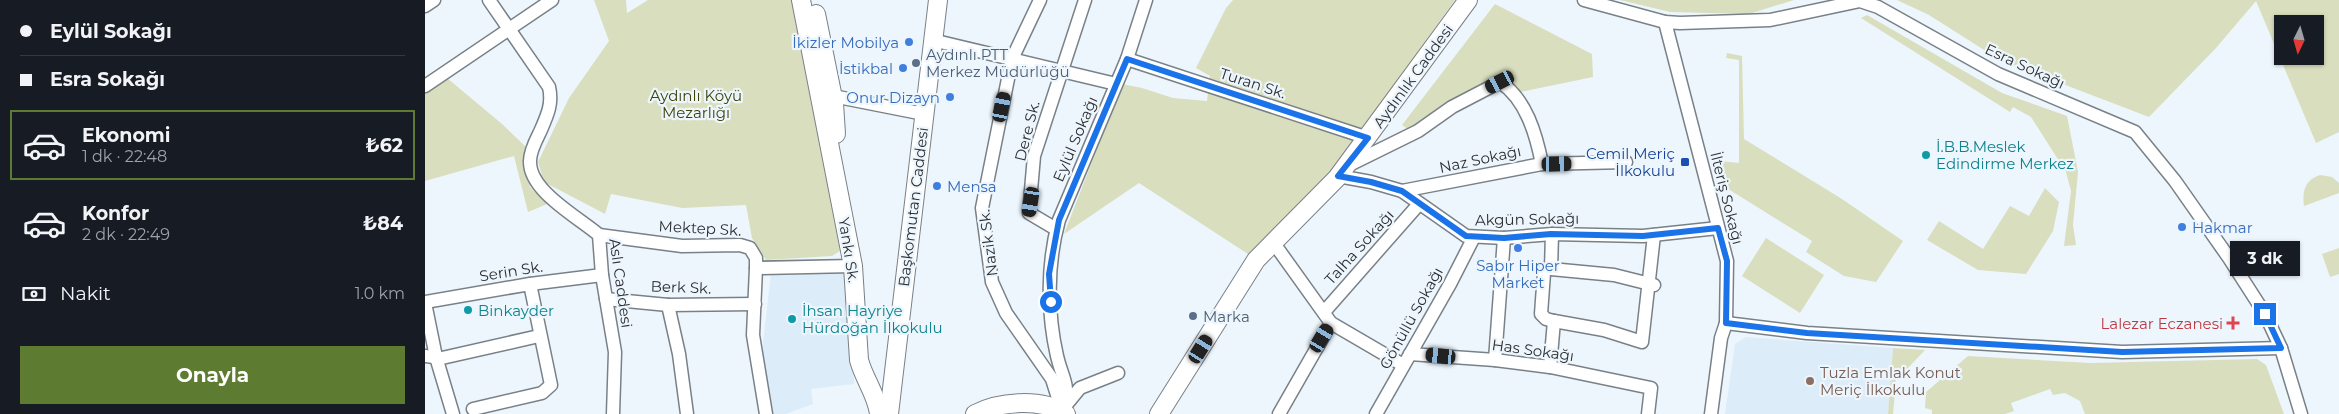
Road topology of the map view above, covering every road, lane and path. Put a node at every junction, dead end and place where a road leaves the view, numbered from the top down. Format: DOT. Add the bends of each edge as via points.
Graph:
graph roads {
  1 [pos="434,0"];
  2 [pos="489,0"];
  3 [pos="552,0"];
  4 [pos="801,0"];
  5 [pos="813,0"];
  6 [pos="938,0"];
  7 [pos="1040,0"];
  8 [pos="1085,0"];
  9 [pos="1146,0"];
  10 [pos="1468,0"];
  11 [pos="1583,0"];
  12 [pos="425,6"];
  13 [pos="1665,22"];
  14 [pos="509,29"];
  15 [pos="932,40"];
  16 [pos="1012,59"];
  17 [pos="1127,59"];
  18 [pos="1061,70"];
  19 [pos="1116,84"];
  20 [pos="425,86"];
  21 [pos="833,96"];
  22 [pos="923,114"];
  23 [pos="1368,138"];
  24 [pos="1626,162"];
  25 [pos="1541,164"];
  26 [pos="836,172"];
  27 [pos="1342,172"];
  28 [pos="1402,191"];
  29 [pos="1419,204"];
  30 [pos="1718,228"];
  31 [pos="1056,229"];
  32 [pos="1551,234"];
  33 [pos="599,235"];
  34 [pos="1649,235"];
  35 [pos="1474,237"];
  36 [pos="1504,238"];
  37 [pos="1273,242"];
  38 [pos="853,266"];
  39 [pos="756,268"];
  40 [pos="1551,269"];
  41 [pos="602,275"];
  42 [pos="530,284"];
  43 [pos="1652,284"];
  44 [pos="605,299"];
  45 [pos="425,302"];
  46 [pos="755,304"];
  47 [pos="668,305"];
  48 [pos="1323,312"];
  49 [pos="1554,321"];
  50 [pos="1331,323"];
  51 [pos="1726,323"];
  52 [pos="539,336"];
  53 [pos="2281,348"];
  54 [pos="1410,354"];
  55 [pos="431,356"];
  56 [pos="1495,360"];
  57 [pos="1403,365"];
  58 [pos="1550,367"];
  59 [pos="1118,373"];
  60 [pos="473,409"];
  61 [pos="1064,413"];
  62 [pos="453,414"];
  63 [pos="613,414"];
  64 [pos="687,414"];
  65 [pos="766,414"];
  66 [pos="879,414"];
  67 [pos="889,414"];
  68 [pos="975,414"];
  69 [pos="1159,414"];
  70 [pos="1279,414"];
  71 [pos="1376,414"];
  72 [pos="1648,414"];
  73 [pos="1711,414"];
  74 [pos="2301,414"];
  1 -- 12 [label="street"];
  2 -- 14 [label="street, Aslı Caddesi"];
  3 -- 14 [label="street"];
  4 -- 26 [label="street, Yankı Sk."];
  5 -- 21 [label="street, Yankı Sk."];
  6 -- 15 [label="street, Başkomutan Caddesi"];
  7 -- 16 [label="street, Nazik Sk."];
  8 -- 18 [label="street, Dere Sk."];
  9 -- 17 [label="street, Eylül Sokağı"];
  10 -- 23 [label="street, Aydınlık Caddesi"];
  11 -- 13 [label="street, Esra Sokağı"];
  13 -- 30 [label="street, İlteriş Sokağı"];
  13 -- 53 [label="street, Esra Sokağı" via="1770,20 1860,1 1877,7 1998,74 2135,132 2175,181 2229,258 2265,314"];
  14 -- 20 [label="street"];
  14 -- 33 [label="street, Aslı Caddesi" via="549,87 551,98 550,109 531,155 533,175 539,188"];
  15 -- 16 [label="street"];
  15 -- 22 [label="street, Başkomutan Caddesi"];
  16 -- 18 [label="street"];
  16 -- 61 [label="street, Nazik Sk." via="982,208 992,282 1006,313 1052,379"];
  17 -- 19 [label="street, Eylül Sokağı"];
  17 -- 23 [label="street, Turan Sk."];
  18 -- 19 [label="street"];
  18 -- 31 [label="street, Dere Sk." via="1034,156 1029,213"];
  19 -- 31 [label="street, Eylül Sokağı"];
  21 -- 22 [label="street"];
  21 -- 26 [label="street, Yankı Sk."];
  22 -- 67 [label="street, Başkomutan Caddesi"];
  23 -- 27 [label="street, Aydınlık Caddesi"];
  24 -- 25 [label="street, Naz Sokağı"];
  25 -- 27 [label="street" via="1538,141 1525,111 1512,90 1500,82"];
  25 -- 28 [label="street, Naz Sokağı"];
  26 -- 38 [label="street, Yankı Sk."];
  27 -- 28 [label="street, Akgün Sokağı"];
  27 -- 37 [label="street, Aydınlık Caddesi"];
  28 -- 29 [label="street, Akgün Sokağı"];
  29 -- 35 [label="street, Akgün Sokağı" via="1466,236"];
  29 -- 48 [label="street, Talha Sokağı"];
  30 -- 34 [label="street, Akgün Sokağı"];
  30 -- 51 [label="street, İlteriş Sokağı" via="1727,261"];
  31 -- 61 [label="street, Eylül Sokağı" via="1049,274 1057,356 1067,392"];
  32 -- 34 [label="street, Akgün Sokağı"];
  32 -- 36 [label="street, Akgün Sokağı"];
  32 -- 40 [label="street"];
  33 -- 39 [label="street, Mektep Sk." via="682,246 740,245 750,248 756,258"];
  33 -- 41 [label="street, Aslı Caddesi"];
  34 -- 43 [label="street"];
  35 -- 36 [label="street, Akgün Sokağı"];
  35 -- 54 [label="street, Gönüllü Sokağı"];
  36 -- 56 [label="street"];
  37 -- 48 [label="street"];
  37 -- 69 [label="street, Aydınlık Caddesi" via="1256,260"];
  38 -- 39 [label="street"];
  38 -- 66 [label="street, Yankı Sk." via="859,360"];
  39 -- 46 [label="street, Mektep Sk."];
  40 -- 43 [label="street" via="1614,275"];
  40 -- 49 [label="street" via="1545,269 1544,273 1541,314"];
  41 -- 42 [label="street, Serin Sk."];
  41 -- 44 [label="street, Aslı Caddesi"];
  42 -- 45 [label="street, Serin Sk."];
  42 -- 52 [label="street"];
  43 -- 49 [label="street" via="1642,342 1604,330"];
  44 -- 47 [label="street, Berk Sk."];
  44 -- 63 [label="street, Aslı Caddesi" via="615,352"];
  45 -- 55 [label="street"];
  46 -- 47 [label="street, Berk Sk."];
  46 -- 65 [label="street, Mektep Sk." via="753,335"];
  47 -- 64 [label="street"];
  48 -- 50 [label="street"];
  49 -- 58 [label="street"];
  50 -- 57 [label="street"];
  50 -- 70 [label="street"];
  51 -- 53 [label="street" via="1807,333 2122,352"];
  51 -- 73 [label="street, İlteriş Sokağı"];
  52 -- 55 [label="street" via="442,358"];
  52 -- 60 [label="street" via="551,385 542,393"];
  53 -- 74 [label="street, Esra Sokağı"];
  54 -- 56 [label="street, Has Sokağı"];
  54 -- 57 [label="street, Gönüllü Sokağı"];
  55 -- 62 [label="street"];
  56 -- 58 [label="street, Has Sokağı"];
  57 -- 71 [label="street, Gönüllü Sokağı"];
  58 -- 72 [label="street, Has Sokağı" via="1651,388"];
  59 -- 61 [label="street" via="1080,388"];
  61 -- 68 [label="street" via="1051,406 1037,404 996,407"];
}
